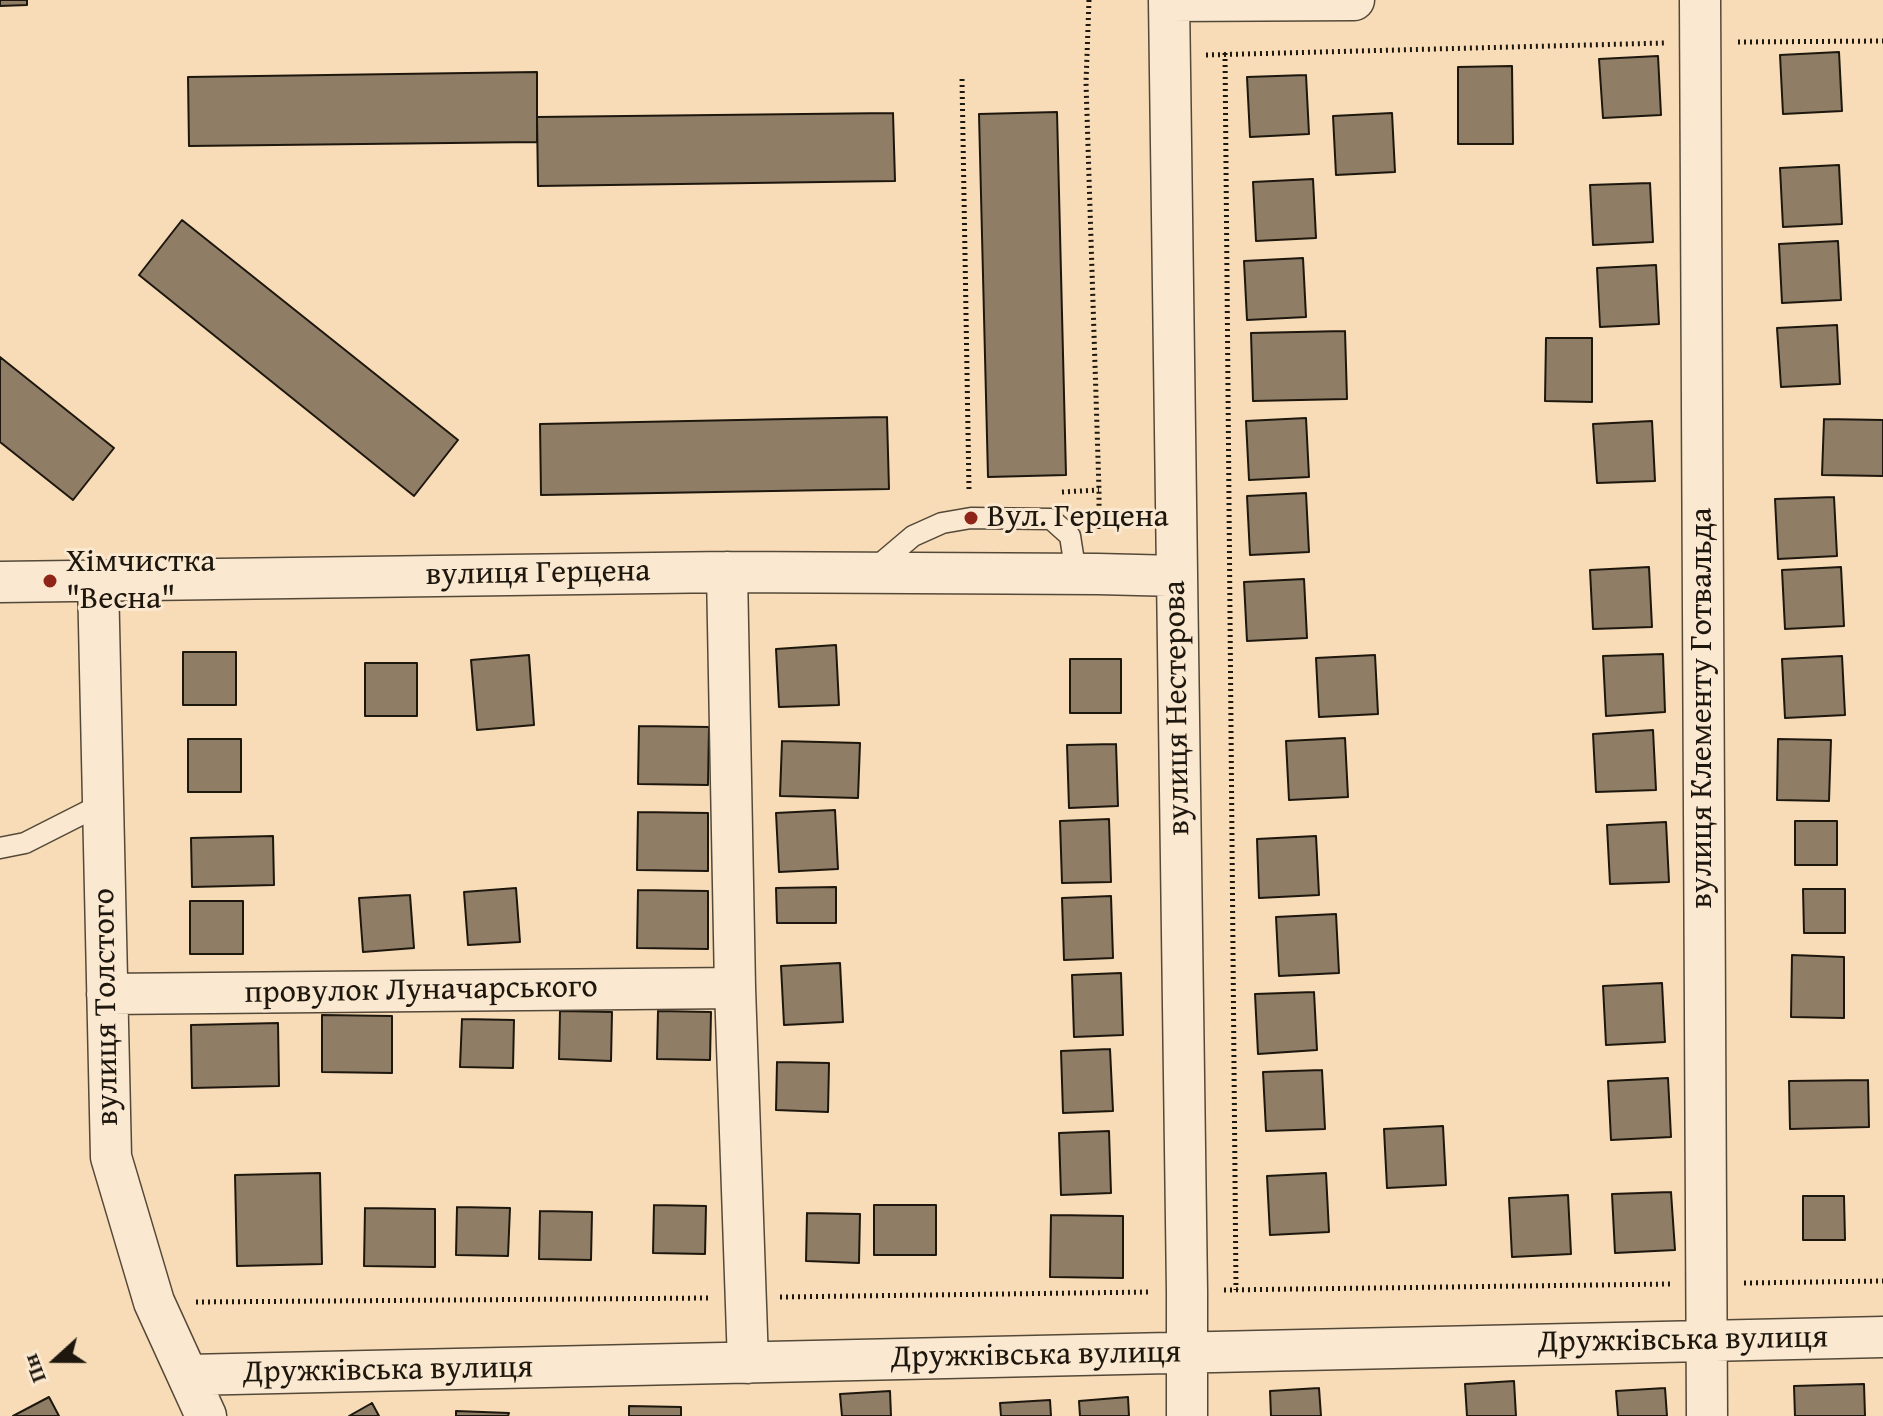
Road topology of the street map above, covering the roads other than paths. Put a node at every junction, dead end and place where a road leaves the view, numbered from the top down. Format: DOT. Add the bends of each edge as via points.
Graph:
graph roads {
  1 [pos="1354,0"];
  2 [pos="1700,0"];
  3 [pos="1169,1"];
  4 [pos="727,572"];
  5 [pos="870,572"];
  6 [pos="1087,574"];
  7 [pos="1177,576"];
  8 [pos="98,580"];
  9 [pos="4,586"];
  10 [pos="102,804"];
  11 [pos="0,848"];
  12 [pos="735,988"];
  13 [pos="107,994"];
  14 [pos="1883,1337"];
  15 [pos="1707,1341"];
  16 [pos="1188,1353"];
  17 [pos="748,1363"];
  18 [pos="188,1375"];
  19 [pos="206,1416"];
  20 [pos="1187,1416"];
  21 [pos="1707,1416"];
  1 -- 3 [label="street"];
  2 -- 15 [label="street, вулиця Клементу Готвальда"];
  3 -- 7 [label="street, вулиця Нестерова"];
  4 -- 5 [label="street, вулиця Герцена"];
  4 -- 8 [label="street, вулиця Герцена"];
  4 -- 12 [label="street"];
  5 -- 6 [label="street, вулиця Герцена"];
  5 -- 6 [label="lane" via="913,536 971,518 1051,519 1070,536"];
  6 -- 7 [label="street, вулиця Герцена"];
  7 -- 16 [label="street, вулиця Нестерова"];
  8 -- 9 [label="street, вулиця Герцена"];
  8 -- 10 [label="street, вулиця Толстого"];
  10 -- 11 [label="lane" via="25,843"];
  10 -- 13 [label="street, вулиця Толстого"];
  12 -- 13 [label="street, провулок Луначарського"];
  12 -- 17 [label="street"];
  13 -- 18 [label="street, вулиця Толстого" via="111,1157 154,1302"];
  14 -- 15 [label="street, Дружківська вулиця"];
  15 -- 16 [label="street, Дружківська вулиця"];
  15 -- 21 [label="street, вулиця Клементу Готвальда"];
  16 -- 17 [label="street, Дружківська вулиця"];
  16 -- 20 [label="street, вулиця Нестерова"];
  17 -- 18 [label="street, Дружківська вулиця"];
  18 -- 19 [label="street, вулиця Толстого"];
}
